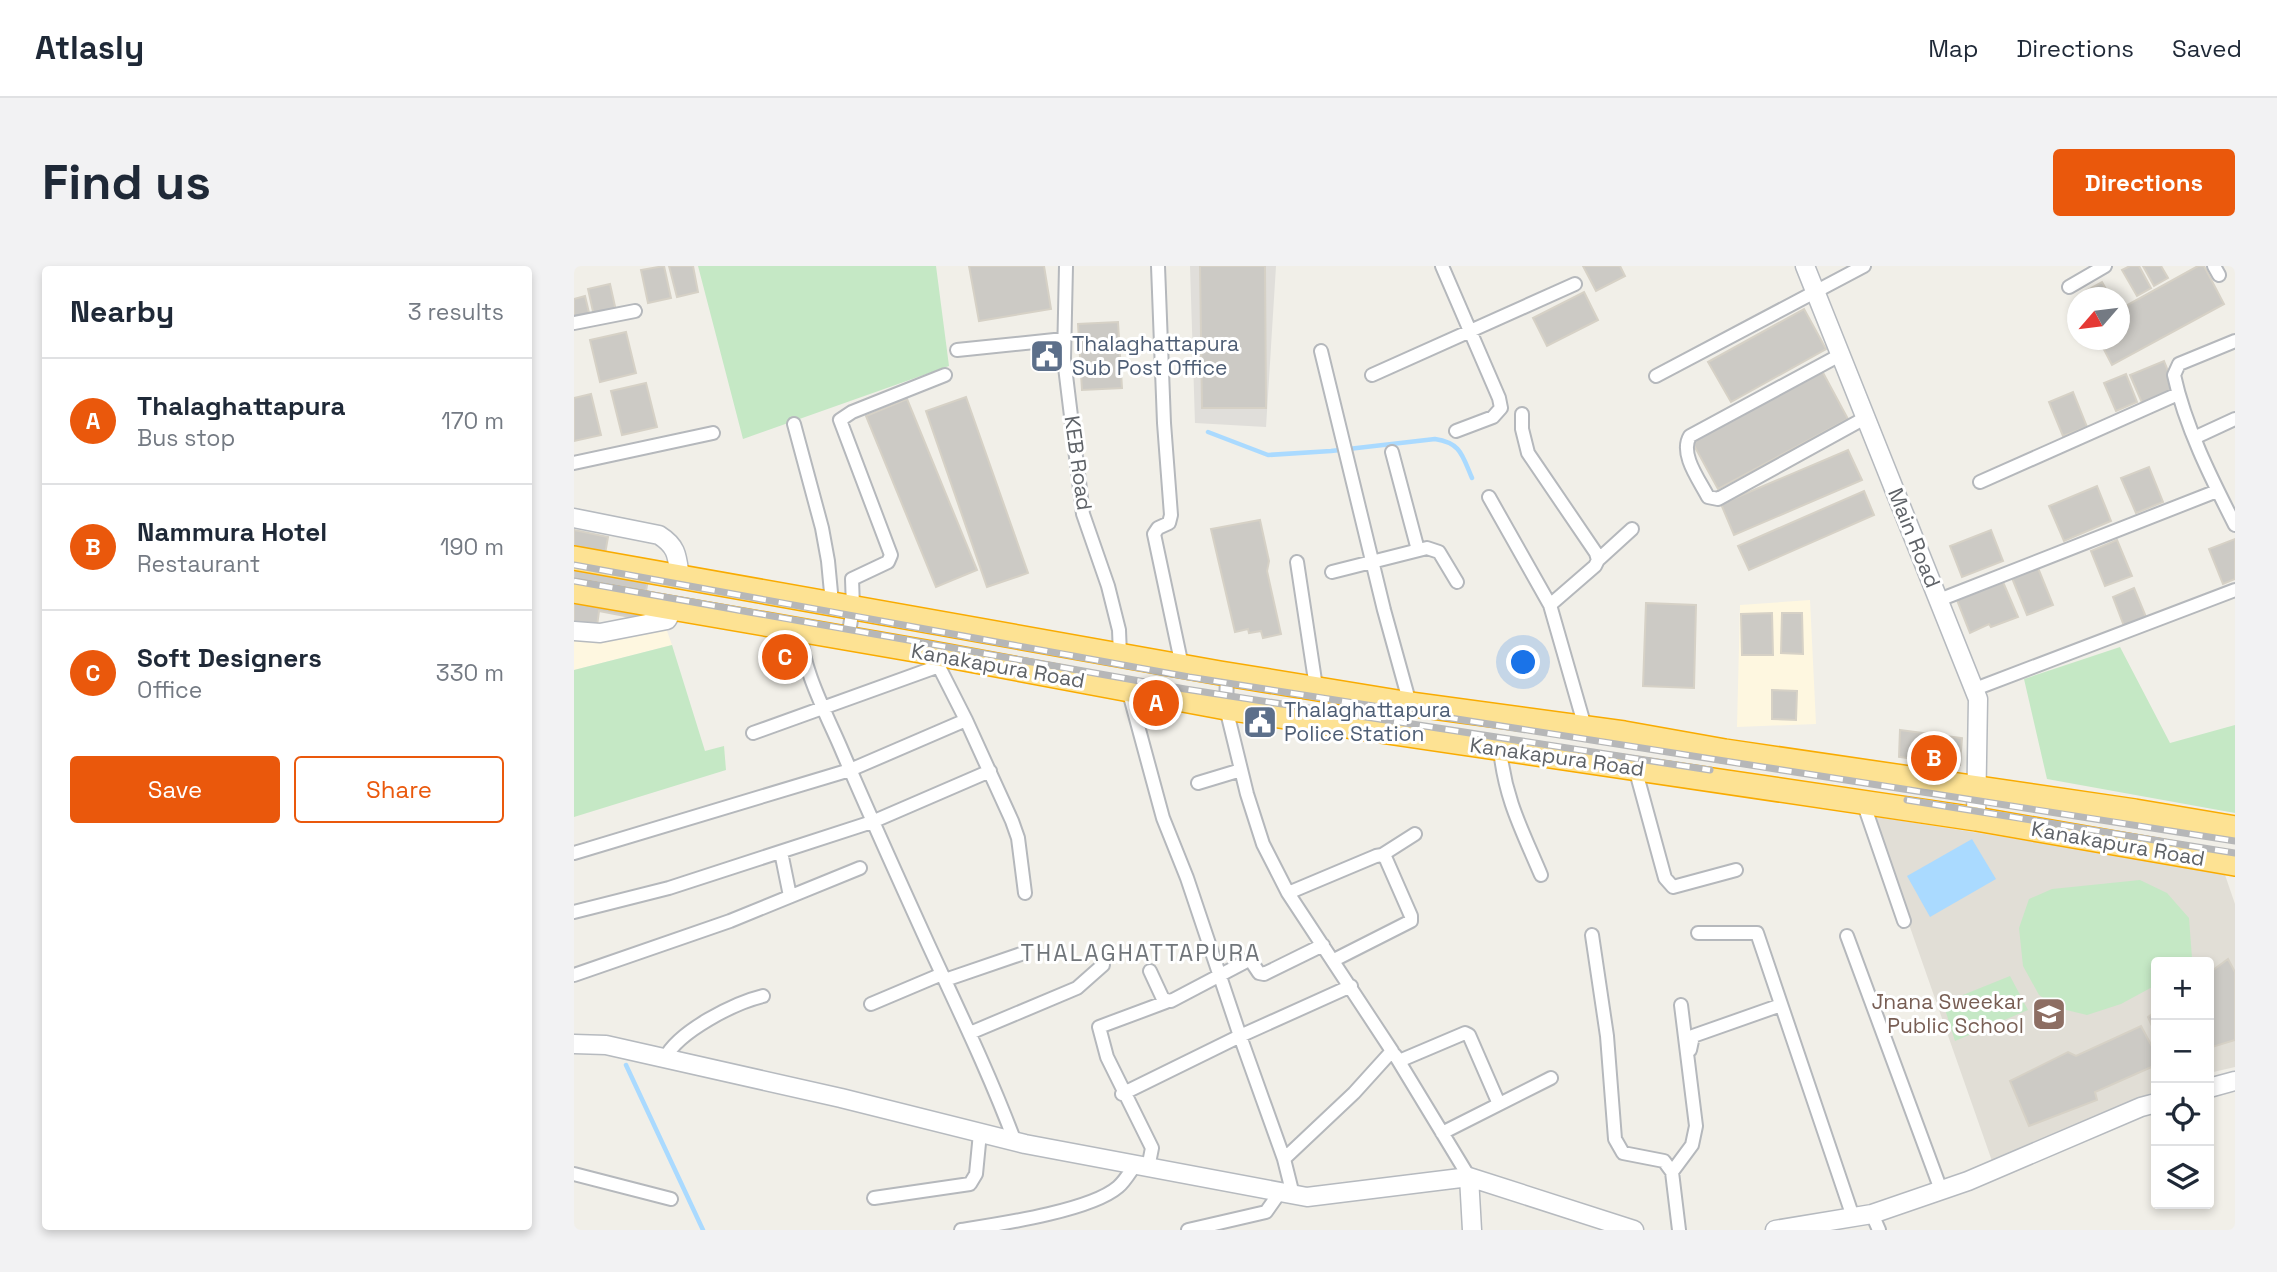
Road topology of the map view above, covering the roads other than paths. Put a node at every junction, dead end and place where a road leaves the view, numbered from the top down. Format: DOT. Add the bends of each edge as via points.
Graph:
graph roads {
  1 [pos="1066,266"];
  2 [pos="1158,266"];
  3 [pos="1442,266"];
  4 [pos="1805,266"];
  5 [pos="1864,266"];
  6 [pos="2105,266"];
  7 [pos="1574,284"];
  8 [pos="2069,287"];
  9 [pos="1814,292"];
  10 [pos="635,311"];
  11 [pos="574,323"];
  12 [pos="1470,329"];
  13 [pos="1064,339"];
  14 [pos="2235,341"];
  15 [pos="957,350"];
  16 [pos="1321,351"];
  17 [pos="1840,355"];
  18 [pos="1372,374"];
  19 [pos="945,376"];
  20 [pos="1656,376"];
  21 [pos="2178,394"];
  22 [pos="1521,414"];
  23 [pos="1865,418"];
  24 [pos="2235,419"];
  25 [pos="794,424"];
  26 [pos="1456,431"];
  27 [pos="713,433"];
  28 [pos="2196,437"];
  29 [pos="1392,452"];
  30 [pos="574,463"];
  31 [pos="1980,482"];
  32 [pos="2217,491"];
  33 [pos="1489,497"];
  34 [pos="574,518"];
  35 [pos="2235,525"];
  36 [pos="1632,529"];
  37 [pos="1418,550"];
  38 [pos="574,558"];
  39 [pos="1598,560"];
  40 [pos="1297,562"];
  41 [pos="1373,562"];
  42 [pos="1332,572"];
  43 [pos="680,578"];
  44 [pos="1457,582"];
  45 [pos="2235,590"];
  46 [pos="574,591"];
  47 [pos="1939,600"];
  48 [pos="1550,604"];
  49 [pos="842,605"];
  50 [pos="674,608"];
  51 [pos="574,631"];
  52 [pos="802,631"];
  53 [pos="848,639"];
  54 [pos="1120,655"];
  55 [pos="935,659"];
  56 [pos="1182,666"];
  57 [pos="1227,674"];
  58 [pos="1316,687"];
  59 [pos="1128,689"];
  60 [pos="1975,689"];
  61 [pos="1410,704"];
  62 [pos="823,706"];
  63 [pos="1226,708"];
  64 [pos="966,720"];
  65 [pos="1586,727"];
  66 [pos="753,733"];
  67 [pos="1500,749"];
  68 [pos="1635,768"];
  69 [pos="850,770"];
  70 [pos="1241,770"];
  71 [pos="990,771"];
  72 [pos="1198,783"];
  73 [pos="1977,789"];
  74 [pos="1863,802"];
  75 [pos="1976,819"];
  76 [pos="872,821"];
  77 [pos="2235,828"];
  78 [pos="1415,834"];
  79 [pos="781,852"];
  80 [pos="574,853"];
  81 [pos="1382,855"];
  82 [pos="2235,864"];
  83 [pos="859,868"];
  84 [pos="1736,870"];
  85 [pos="1541,875"];
  86 [pos="1026,893"];
  87 [pos="1288,893"];
  88 [pos="790,896"];
  89 [pos="574,912"];
  90 [pos="1904,921"];
  91 [pos="1698,933"];
  92 [pos="1592,935"];
  93 [pos="1847,936"];
  94 [pos="1323,945"];
  95 [pos="1021,954"];
  96 [pos="1334,960"];
  97 [pos="1103,965"];
  98 [pos="1150,971"];
  99 [pos="574,975"];
  100 [pos="1220,976"];
  101 [pos="944,977"];
  102 [pos="1350,986"];
  103 [pos="763,996"];
  104 [pos="1167,1002"];
  105 [pos="871,1004"];
  106 [pos="1681,1005"];
  107 [pos="1781,1005"];
  108 [pos="970,1033"];
  109 [pos="1240,1036"];
  110 [pos="574,1044"];
  111 [pos="1396,1056"];
  112 [pos="665,1058"];
  113 [pos="1688,1062"];
  114 [pos="1551,1078"];
  115 [pos="2235,1081"];
  116 [pos="2214,1087"];
  117 [pos="1124,1093"];
  118 [pos="1499,1104"];
  119 [pos="2151,1105"];
  120 [pos="980,1133"];
  121 [pos="1442,1133"];
  122 [pos="1015,1142"];
  123 [pos="1284,1159"];
  124 [pos="1142,1166"];
  125 [pos="1672,1172"];
  126 [pos="574,1174"];
  127 [pos="1469,1177"];
  128 [pos="1941,1190"];
  129 [pos="1286,1194"];
  130 [pos="874,1198"];
  131 [pos="671,1199"];
  132 [pos="1242,1217"];
  133 [pos="1853,1217"];
  134 [pos="1875,1222"];
  135 [pos="961,1230"];
  136 [pos="1188,1230"];
  137 [pos="1246,1230"];
  138 [pos="1472,1230"];
  139 [pos="1634,1230"];
  140 [pos="1679,1230"];
  141 [pos="1775,1230"];
  1 -- 13 [label="street, KEB Road"];
  2 -- 56 [label="street" via="1171,515 1154,534"];
  3 -- 12 [label="street"];
  4 -- 9 [label="street, Main Road"];
  5 -- 9 [label="street"];
  6 -- 8 [label="street"];
  7 -- 12 [label="street"];
  9 -- 17 [label="street, Main Road"];
  9 -- 20 [label="street"];
  10 -- 11 [label="street"];
  12 -- 18 [label="street"];
  12 -- 26 [label="street" via="1501,408 1493,417"];
  13 -- 15 [label="street"];
  13 -- 54 [label="street, KEB Road" via="1083,514 1108,586"];
  14 -- 21 [label="street" via="2179,364 2174,375"];
  16 -- 41 [label="street"];
  17 -- 23 [label="street, Main Road"];
  17 -- 23 [label="street" via="1690,436 1687,456 1708,497 1718,499"];
  19 -- 49 [label="street" via="840,420 891,555 888,562 852,579"];
  21 -- 28 [label="street"];
  21 -- 31 [label="street"];
  22 -- 39 [label="street" via="1528,453"];
  23 -- 47 [label="street, Main Road"];
  24 -- 28 [label="street"];
  25 -- 49 [label="street"];
  27 -- 30 [label="street"];
  28 -- 32 [label="street"];
  29 -- 37 [label="street"];
  32 -- 35 [label="street"];
  32 -- 47 [label="street"];
  33 -- 48 [label="street"];
  34 -- 43 [label="street" via="659,535 676,553"];
  36 -- 39 [label="street"];
  37 -- 41 [label="street"];
  37 -- 44 [label="street" via="1439,552"];
  38 -- 43 [label="highway, Kanakapura Road"];
  39 -- 48 [label="street"];
  40 -- 58 [label="street"];
  41 -- 42 [label="street"];
  41 -- 61 [label="street"];
  43 -- 49 [label="highway, Kanakapura Road"];
  45 -- 60 [label="street"];
  46 -- 50 [label="highway, Kanakapura Road"];
  47 -- 60 [label="street, Main Road"];
  48 -- 65 [label="street"];
  49 -- 53 [label="street"];
  49 -- 54 [label="highway, Kanakapura Road"];
  50 -- 51 [label="street" via="667,620 600,633"];
  50 -- 52 [label="highway, Kanakapura Road"];
  52 -- 53 [label="highway, Kanakapura Road"];
  52 -- 62 [label="street" via="807,666"];
  53 -- 55 [label="highway, Kanakapura Road"];
  54 -- 56 [label="highway, Kanakapura Road"];
  55 -- 59 [label="highway, Kanakapura Road"];
  55 -- 62 [label="street"];
  55 -- 64 [label="street"];
  56 -- 57 [label="highway, Kanakapura Road"];
  57 -- 58 [label="highway, Kanakapura Road"];
  57 -- 63 [label="street"];
  58 -- 61 [label="highway, Kanakapura Road"];
  59 -- 63 [label="highway, Kanakapura Road"];
  59 -- 100 [label="street" via="1163,818"];
  60 -- 73 [label="street, Main Road" via="1979,699"];
  61 -- 65 [label="highway, Kanakapura Road"];
  62 -- 66 [label="street"];
  62 -- 69 [label="street"];
  63 -- 67 [label="highway, Kanakapura Road"];
  63 -- 70 [label="street"];
  64 -- 69 [label="street"];
  64 -- 71 [label="street"];
  65 -- 73 [label="highway, Kanakapura Road"];
  67 -- 68 [label="highway, Kanakapura Road"];
  67 -- 85 [label="street" via="1508,799"];
  68 -- 74 [label="highway, Kanakapura Road"];
  68 -- 84 [label="street" via="1665,878 1673,887"];
  69 -- 76 [label="street"];
  69 -- 80 [label="street"];
  70 -- 72 [label="street"];
  70 -- 87 [label="street" via="1263,844"];
  71 -- 76 [label="street"];
  71 -- 86 [label="street" via="1018,838"];
  73 -- 75 [label="street, Main Road"];
  73 -- 77 [label="highway, Kanakapura Road"];
  74 -- 75 [label="highway, Kanakapura Road"];
  74 -- 90 [label="street"];
  75 -- 82 [label="highway, Kanakapura Road"];
  76 -- 79 [label="street"];
  76 -- 101 [label="street"];
  78 -- 81 [label="street"];
  79 -- 88 [label="street"];
  79 -- 89 [label="street"];
  81 -- 87 [label="street"];
  81 -- 96 [label="street" via="1411,921"];
  83 -- 88 [label="street"];
  87 -- 94 [label="street"];
  88 -- 99 [label="street"];
  91 -- 107 [label="street" via="1757,933"];
  92 -- 125 [label="street" via="1607,1036 1615,1139 1623,1153 1664,1161"];
  93 -- 128 [label="street"];
  94 -- 96 [label="street"];
  94 -- 100 [label="street" via="1264,974 1247,961"];
  95 -- 101 [label="street"];
  96 -- 102 [label="street"];
  97 -- 108 [label="street" via="1077,988"];
  98 -- 104 [label="street"];
  100 -- 104 [label="street"];
  100 -- 109 [label="street"];
  101 -- 105 [label="street"];
  101 -- 108 [label="street"];
  102 -- 109 [label="street"];
  102 -- 111 [label="street"];
  103 -- 112 [label="street" via="717,1014"];
  104 -- 117 [label="street" via="1099,1027"];
  106 -- 113 [label="street"];
  107 -- 113 [label="street" via="1693,1036"];
  107 -- 133 [label="street"];
  108 -- 122 [label="street"];
  109 -- 117 [label="street"];
  109 -- 123 [label="street"];
  110 -- 112 [label="street" via="606,1045"];
  111 -- 118 [label="street" via="1465,1033"];
  111 -- 121 [label="street"];
  111 -- 123 [label="street"];
  112 -- 120 [label="street"];
  113 -- 125 [label="street" via="1695,1136"];
  114 -- 118 [label="street"];
  115 -- 116 [label="street"];
  117 -- 124 [label="street" via="1152,1148"];
  118 -- 121 [label="street"];
  119 -- 128 [label="street"];
  120 -- 122 [label="street"];
  120 -- 130 [label="street" via="976,1174 970,1184"];
  121 -- 127 [label="street"];
  122 -- 124 [label="street"];
  123 -- 129 [label="street"];
  124 -- 129 [label="street"];
  124 -- 135 [label="street" via="1118,1187 1085,1203"];
  125 -- 140 [label="street"];
  126 -- 131 [label="street"];
  127 -- 129 [label="street" via="1307,1197"];
  127 -- 138 [label="street"];
  127 -- 139 [label="street"];
  128 -- 134 [label="street"];
  129 -- 132 [label="street" via="1266,1212"];
  132 -- 136 [label="street"];
  132 -- 137 [label="street"];
  133 -- 134 [label="street"];
  133 -- 141 [label="street"];
}
